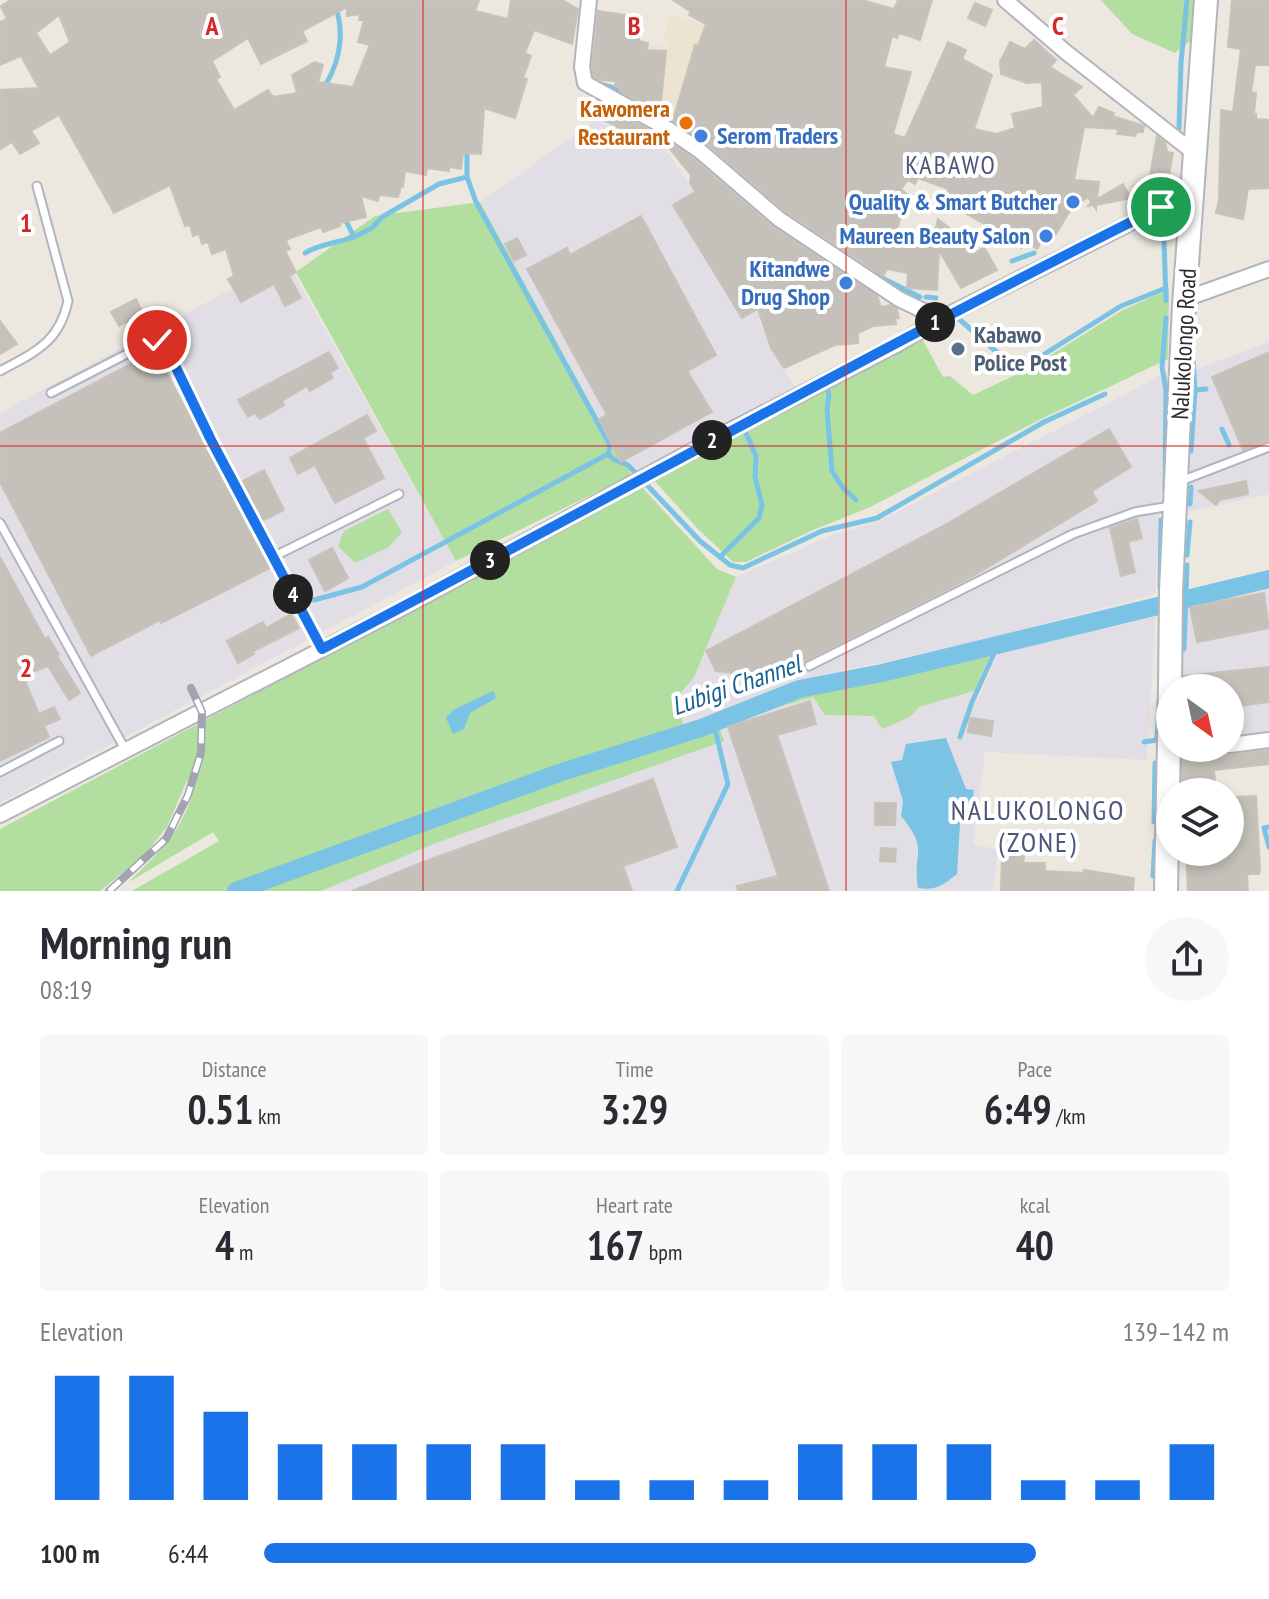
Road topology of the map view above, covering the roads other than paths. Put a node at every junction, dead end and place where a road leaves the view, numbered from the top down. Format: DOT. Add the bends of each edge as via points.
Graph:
graph roads {
  1 [pos="589,0"];
  2 [pos="1005,0"];
  3 [pos="1206,0"];
  4 [pos="1197,155"];
  5 [pos="37,186"];
  6 [pos="1194,191"];
  7 [pos="1269,269"];
  8 [pos="1185,299"];
  9 [pos="940,319"];
  10 [pos="0,371"];
  11 [pos="51,393"];
  12 [pos="1269,447"];
  13 [pos="399,494"];
  14 [pos="1176,494"];
  15 [pos="0,523"];
  16 [pos="273,557"];
  17 [pos="322,649"];
  18 [pos="809,666"];
  19 [pos="1170,674"];
  20 [pos="1269,740"];
  21 [pos="59,741"];
  22 [pos="1244,743"];
  23 [pos="126,751"];
  24 [pos="1169,762"];
  25 [pos="0,772"];
  26 [pos="0,815"];
  27 [pos="1166,891"];
  1 -- 9 [label="street" via="585,83 668,129 788,225 899,299"];
  2 -- 4 [label="street"];
  3 -- 4 [label="street, Nalukolongo Road"];
  4 -- 6 [label="street, Nalukolongo Road"];
  5 -- 10 [label="lane" via="68,301 58,331 38,351"];
  6 -- 8 [label="street, Nalukolongo Road"];
  6 -- 9 [label="street"];
  7 -- 8 [label="street"];
  8 -- 14 [label="street, Nalukolongo Road"];
  9 -- 17 [label="street"];
  11 -- 16 [label="lane" via="154,340 162,341"];
  12 -- 14 [label="lane"];
  13 -- 16 [label="lane"];
  14 -- 18 [label="lane" via="1073,534"];
  14 -- 19 [label="street, Nalukolongo Road"];
  15 -- 23 [label="lane"];
  16 -- 17 [label="lane"];
  17 -- 23 [label="street"];
  20 -- 22 [label="street"];
  21 -- 25 [label="lane"];
  23 -- 26 [label="street"];
  24 -- 27 [label="street, Nalukolongo Road"];
}
